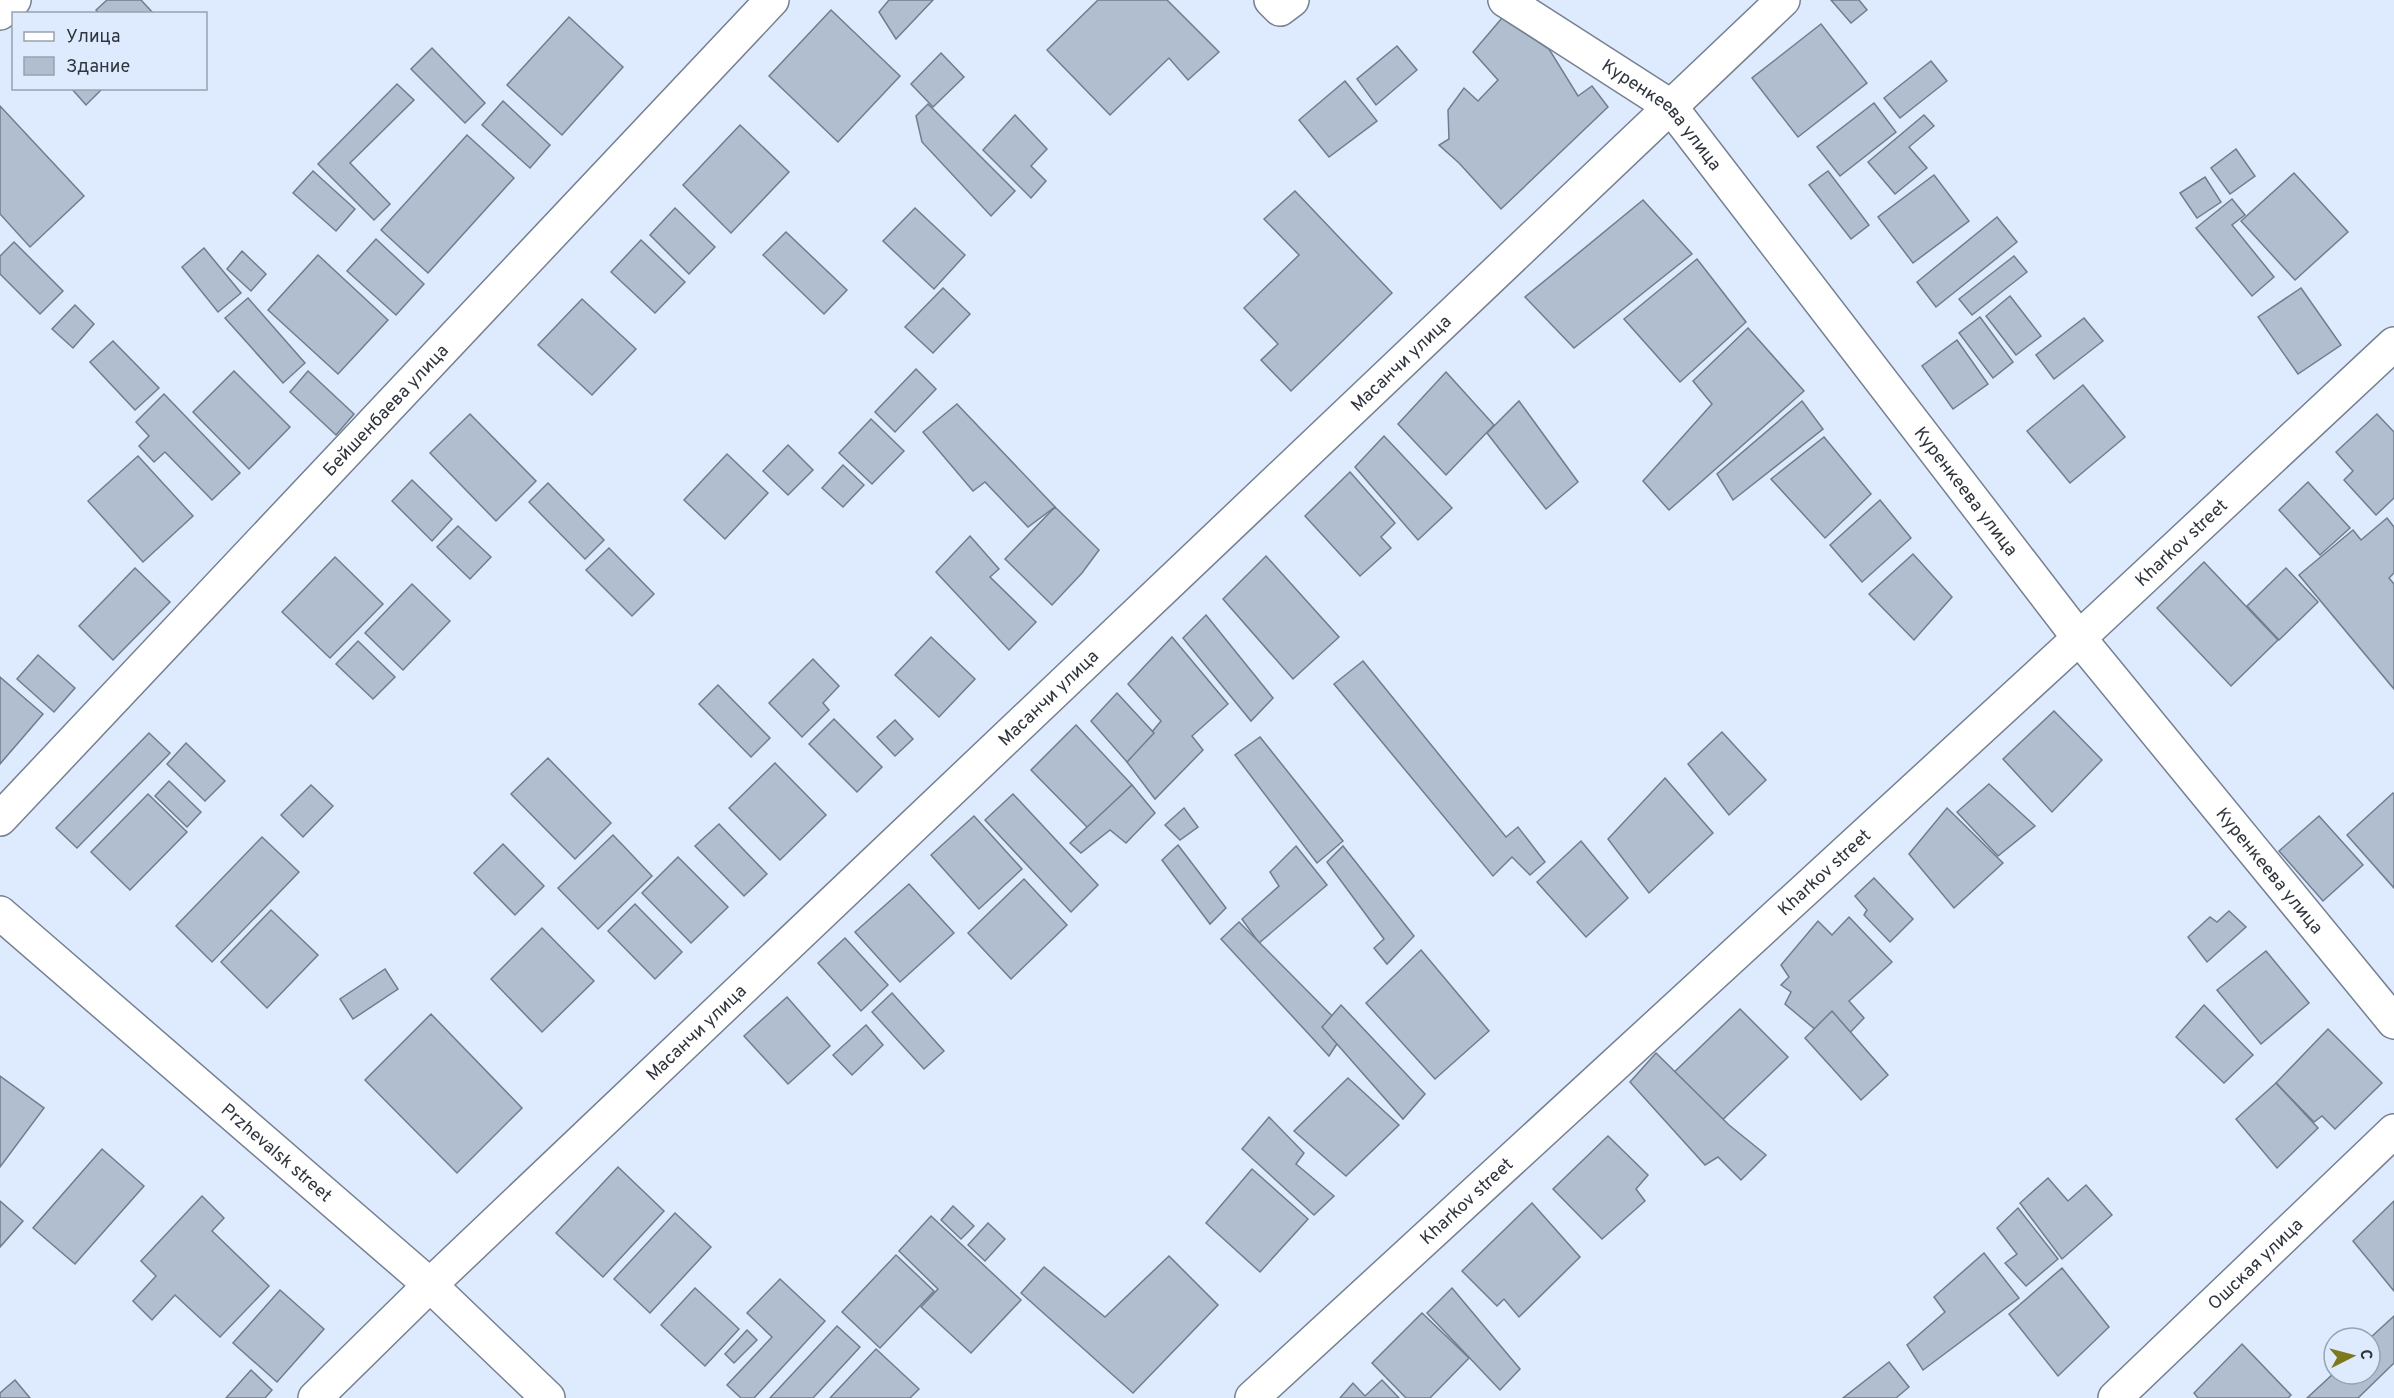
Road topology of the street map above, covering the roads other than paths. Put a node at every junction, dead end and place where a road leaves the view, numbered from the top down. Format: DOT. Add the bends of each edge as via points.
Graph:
graph roads {
  1 [pos="14,0"];
  2 [pos="772,0"];
  3 [pos="1271,0"];
  4 [pos="1292,0"];
  5 [pos="1505,0"];
  6 [pos="1783,0"];
  7 [pos="0,13"];
  8 [pos="1670,106"];
  9 [pos="2394,344"];
  10 [pos="2079,638"];
  11 [pos="0,819"];
  12 [pos="0,913"];
  13 [pos="2394,1022"];
  14 [pos="2394,1131"];
  15 [pos="430,1286"];
  16 [pos="315,1398"];
  17 [pos="549,1398"];
  18 [pos="1252,1398"];
  19 [pos="2115,1398"];
  1 -- 7 [label="street"];
  2 -- 11 [label="street, Бейшенбаева улица"];
  3 -- 4 [label="street" via="1281,9"];
  5 -- 8 [label="street, Куренкеева улица"];
  6 -- 8 [label="street, Масанчи улица"];
  8 -- 10 [label="street, Куренкеева улица"];
  8 -- 15 [label="street, Масанчи улица"];
  9 -- 10 [label="street, Kharkov street"];
  10 -- 13 [label="street, Куренкеева улица"];
  10 -- 18 [label="street, Kharkov street"];
  12 -- 15 [label="street, Przhevalsk street"];
  14 -- 19 [label="street, Ошская улица"];
  15 -- 16 [label="street, Масанчи улица"];
  15 -- 17 [label="street, Przhevalsk street"];
}
